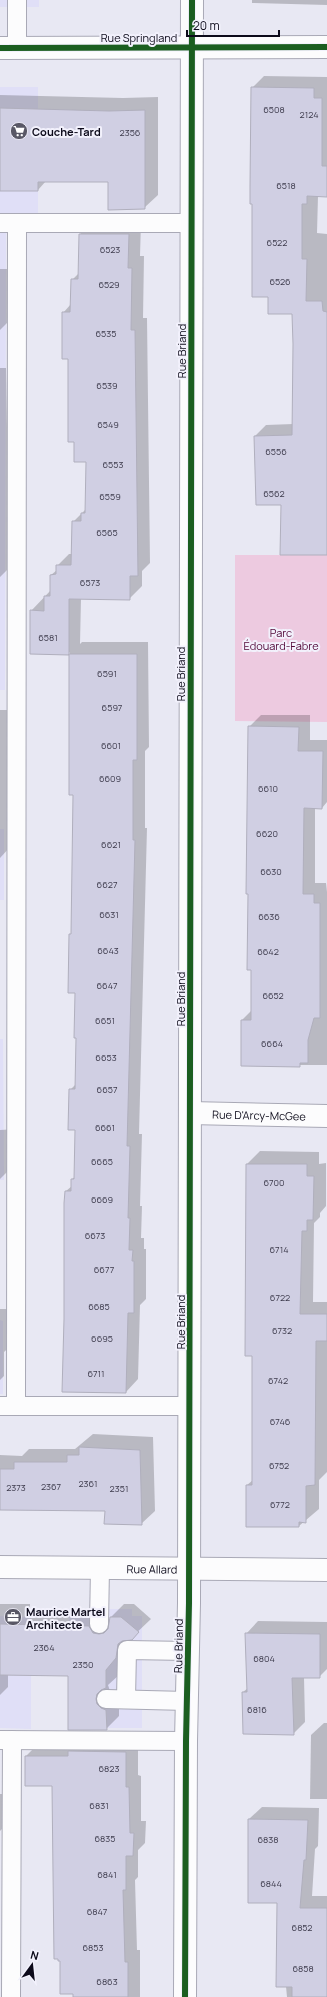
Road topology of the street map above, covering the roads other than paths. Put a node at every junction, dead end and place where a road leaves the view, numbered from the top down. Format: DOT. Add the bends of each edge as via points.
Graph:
graph roads {
  1 [pos="17,0"];
  2 [pos="192,0"];
  3 [pos="327,46"];
  4 [pos="192,47"];
  5 [pos="8,48"];
  6 [pos="8,223"];
  7 [pos="191,223"];
  8 [pos="190,1113"];
  9 [pos="327,1116"];
  10 [pos="8,1406"];
  11 [pos="190,1406"];
  12 [pos="0,1567"];
  13 [pos="100,1568"];
  14 [pos="189,1569"];
  15 [pos="327,1570"];
  16 [pos="99,1624"];
  17 [pos="188,1651"];
  18 [pos="106,1699"];
  19 [pos="126,1700"];
  20 [pos="187,1701"];
  21 [pos="6,1740"];
  22 [pos="186,1741"];
  23 [pos="11,1997"];
  24 [pos="186,1997"];
  1 -- 5 [label="lane"];
  2 -- 4 [label="street, Rue Briand"];
  3 -- 4 [label="street, Rue Springland"];
  4 -- 5 [label="street, Rue Springland"];
  4 -- 7 [label="street, Rue Briand"];
  6 -- 7 [label="lane"];
  6 -- 10 [label="lane"];
  7 -- 8 [label="street, Rue Briand"];
  8 -- 9 [label="street, Rue D'Arcy-McGee"];
  8 -- 11 [label="street, Rue Briand"];
  10 -- 11 [label="lane"];
  11 -- 14 [label="street, Rue Briand"];
  12 -- 13 [label="street, Rue Allard"];
  13 -- 14 [label="street, Rue Allard"];
  13 -- 16 [label="lane"];
  14 -- 15 [label="street, Rue Allard"];
  14 -- 17 [label="street, Rue Briand"];
  17 -- 19 [label="lane" via="127,1650"];
  17 -- 20 [label="street, Rue Briand"];
  18 -- 19 [label="lane"];
  19 -- 20 [label="lane"];
  20 -- 22 [label="street, Rue Briand"];
  21 -- 22 [label="lane"];
  21 -- 23 [label="lane"];
  22 -- 24 [label="street, Rue Briand"];
}
